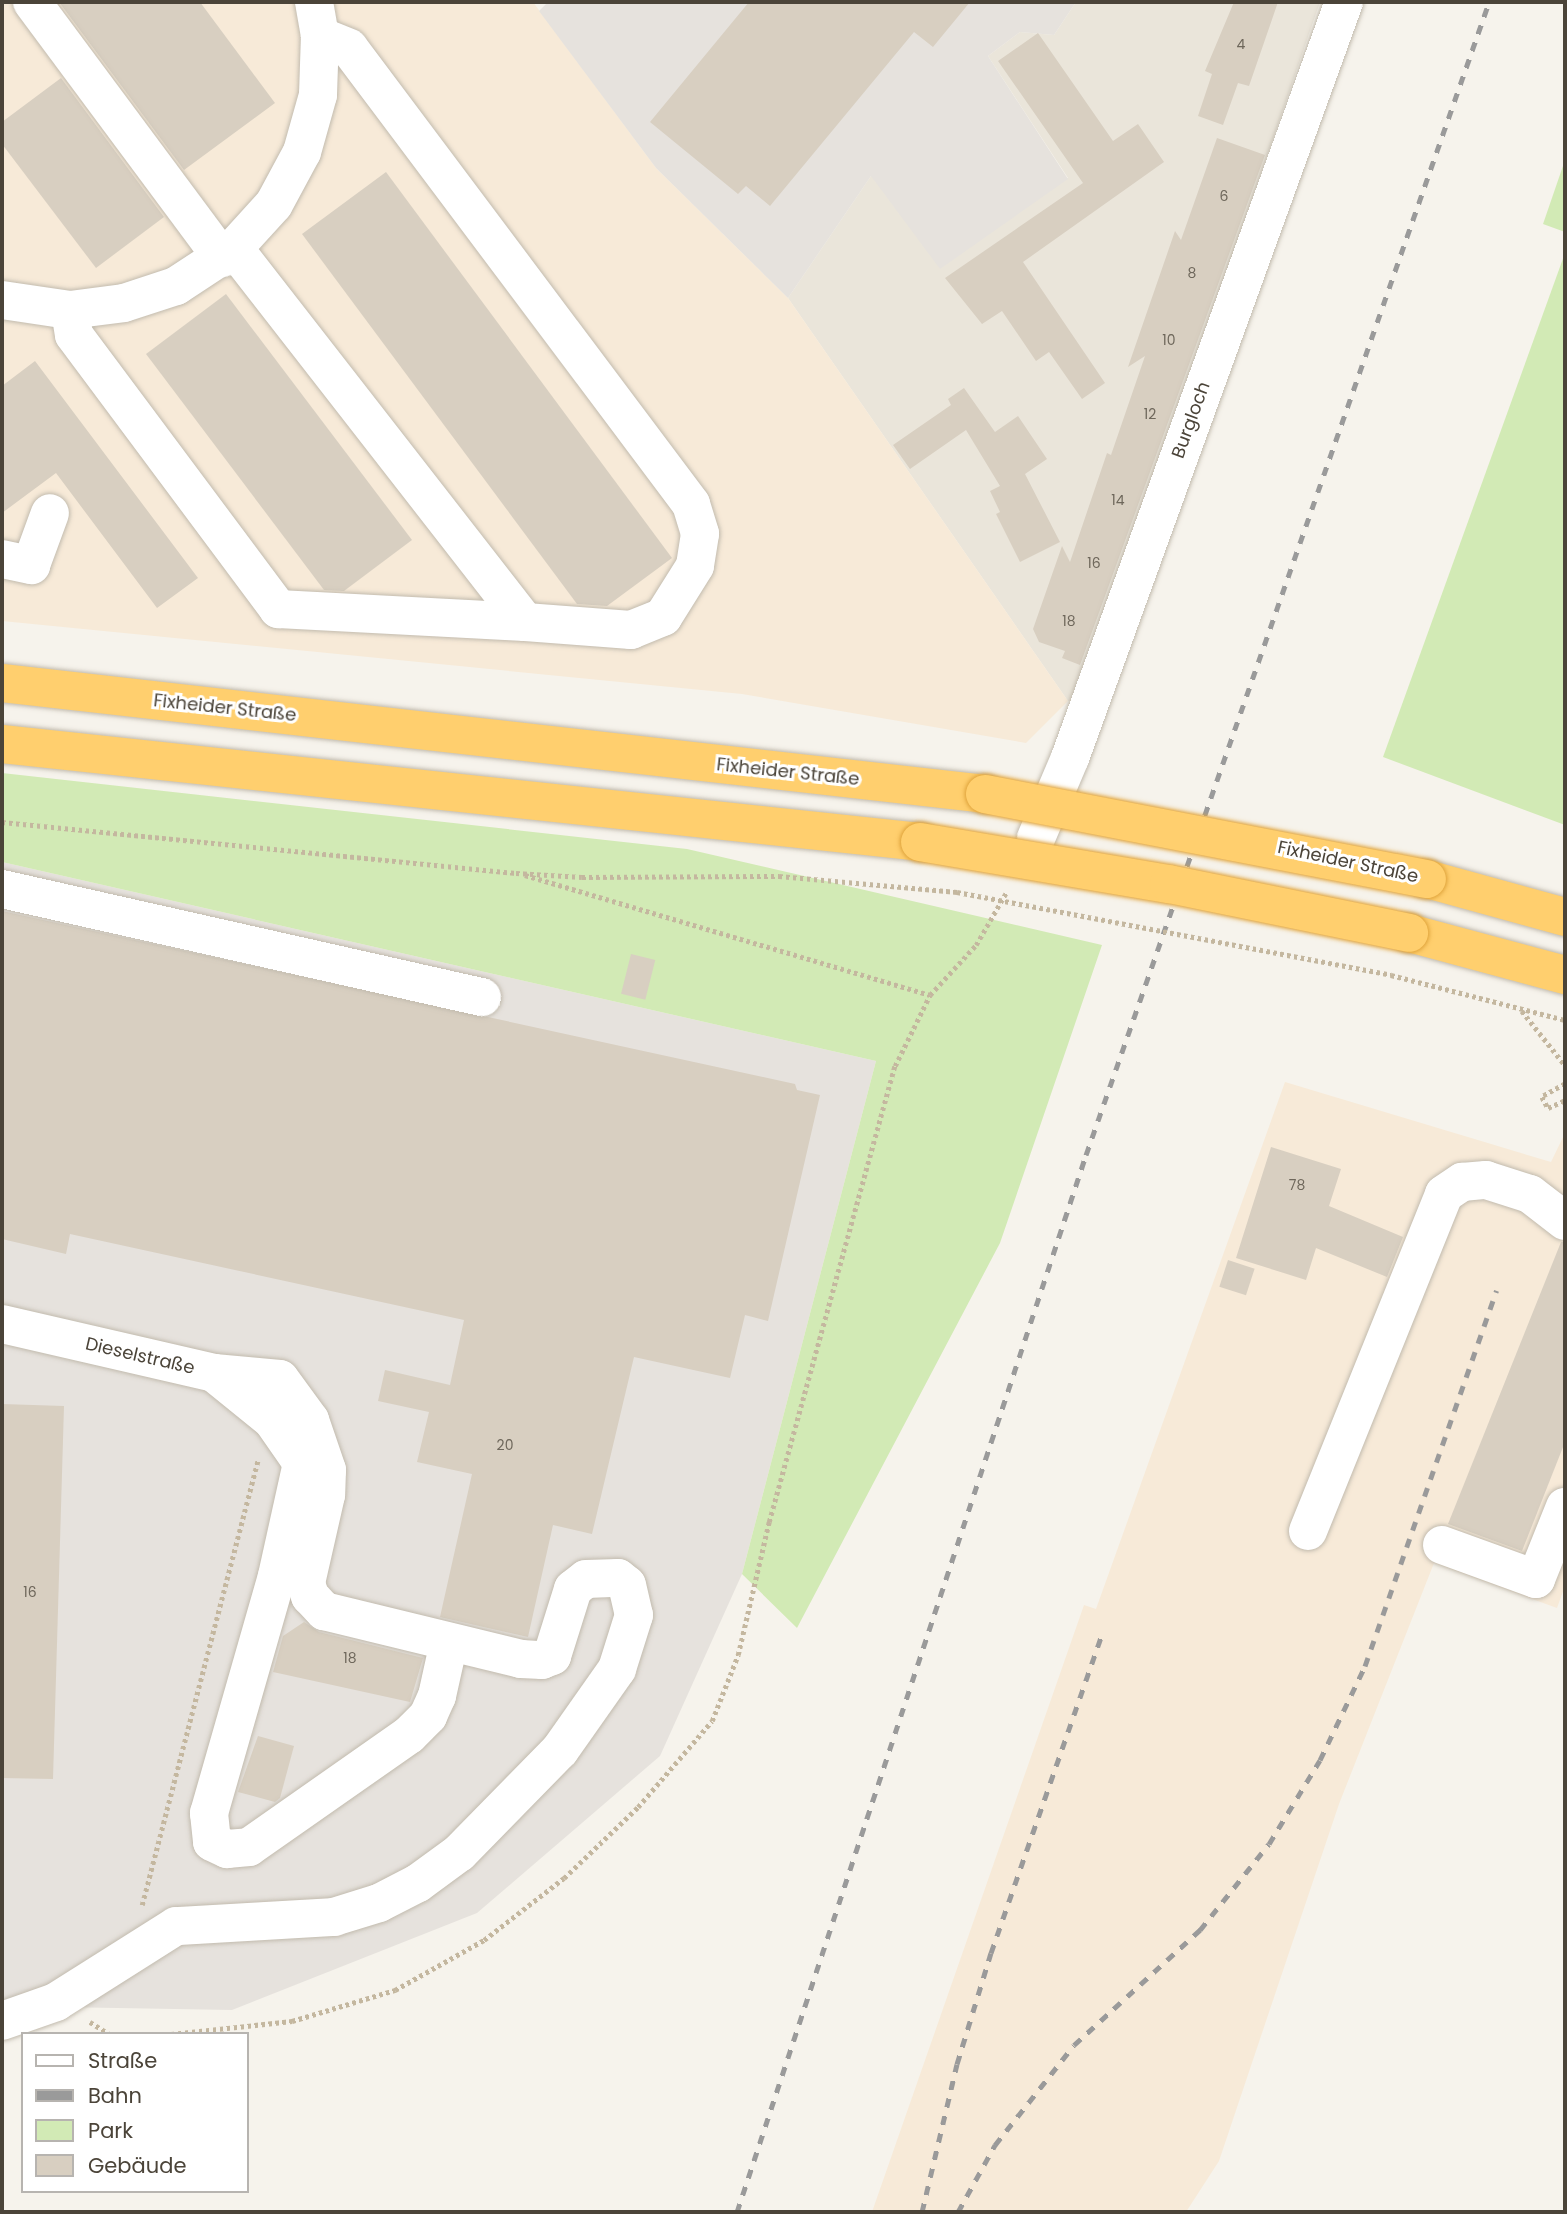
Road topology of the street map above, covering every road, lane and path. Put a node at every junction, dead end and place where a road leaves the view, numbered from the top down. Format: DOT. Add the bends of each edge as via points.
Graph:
graph roads {
  1 [pos="32,2"];
  2 [pos="1344,2"];
  3 [pos="317,19"];
  4 [pos="228,253"];
  5 [pos="4,306"];
  6 [pos="70,310"];
  7 [pos="50,513"];
  8 [pos="2,559"];
  9 [pos="525,622"];
  10 [pos="2,683"];
  11 [pos="2,744"];
  12 [pos="2,822"];
  13 [pos="1036,838"];
  14 [pos="516,873"];
  15 [pos="1010,885"];
  16 [pos="2,889"];
  17 [pos="1565,917"];
  18 [pos="1565,975"];
  19 [pos="930,995"];
  20 [pos="482,998"];
  21 [pos="1522,1010"];
  22 [pos="1565,1020"];
  23 [pos="1565,1065"];
  24 [pos="1565,1084"];
  25 [pos="1565,1100"];
  26 [pos="1565,1221"];
  27 [pos="2,1324"];
  28 [pos="214,1373"];
  29 [pos="272,1420"];
  30 [pos="1565,1507"];
  31 [pos="1308,1531"];
  32 [pos="1442,1545"];
  33 [pos="449,1642"];
  34 [pos="128,1958"];
  35 [pos="2,2021"];
  36 [pos="188,2032"];
  1 -- 4 [label="street"];
  2 -- 13 [label="street, Burgloch" via="1070,758"];
  3 -- 4 [label="street" via="318,95 303,152 274,204"];
  3 -- 9 [label="street" via="349,48 691,504 700,534 695,566 663,617 631,630"];
  4 -- 6 [label="street" via="176,286 124,303"];
  4 -- 9 [label="street"];
  5 -- 6 [label="street"];
  6 -- 9 [label="street" via="74,335 278,609"];
  7 -- 8 [label="street" via="31,565"];
  10 -- 17 [label="highway, Fixheider Straße, bridge" via="985,794 1427,879"];
  11 -- 18 [label="highway, bridge" via="920,842 1168,884 1409,933"];
  12 -- 14 [label="path"];
  14 -- 19 [label="path"];
  14 -- 21 [label="path, bridge" via="779,876 957,892 1391,975"];
  15 -- 19 [label="path" via="976,945"];
  16 -- 20 [label="street"];
  19 -- 36 [label="path" via="895,1066 769,1522 738,1656 712,1721 620,1825 564,1878 484,1940 395,1990 304,2017"];
  21 -- 22 [label="path"];
  21 -- 23 [label="path"];
  24 -- 25 [label="path" via="1542,1097 1548,1108"];
  26 -- 31 [label="street" via="1530,1194 1486,1180 1462,1181 1444,1194"];
  27 -- 28 [label="street, Dieselstraße"];
  28 -- 29 [label="street"];
  28 -- 33 [label="street, Dieselstraße" via="280,1378 310,1420 327,1470 326,1494 307,1569 310,1596 335,1616"];
  29 -- 33 [label="street" via="302,1463 299,1491 209,1813 212,1842 227,1849 249,1847 409,1735 428,1716 437,1696"];
  29 -- 34 [label="path"];
  30 -- 32 [label="street" via="1536,1579"];
  33 -- 34 [label="street" via="542,1660 552,1656 559,1642 569,1600 579,1583 594,1577 618,1578 633,1598 630,1633 617,1670 596,1705 560,1750 460,1853 418,1883 379,1903 334,1917 176,1926"];
  34 -- 35 [label="street" via="56,2002"];
}
